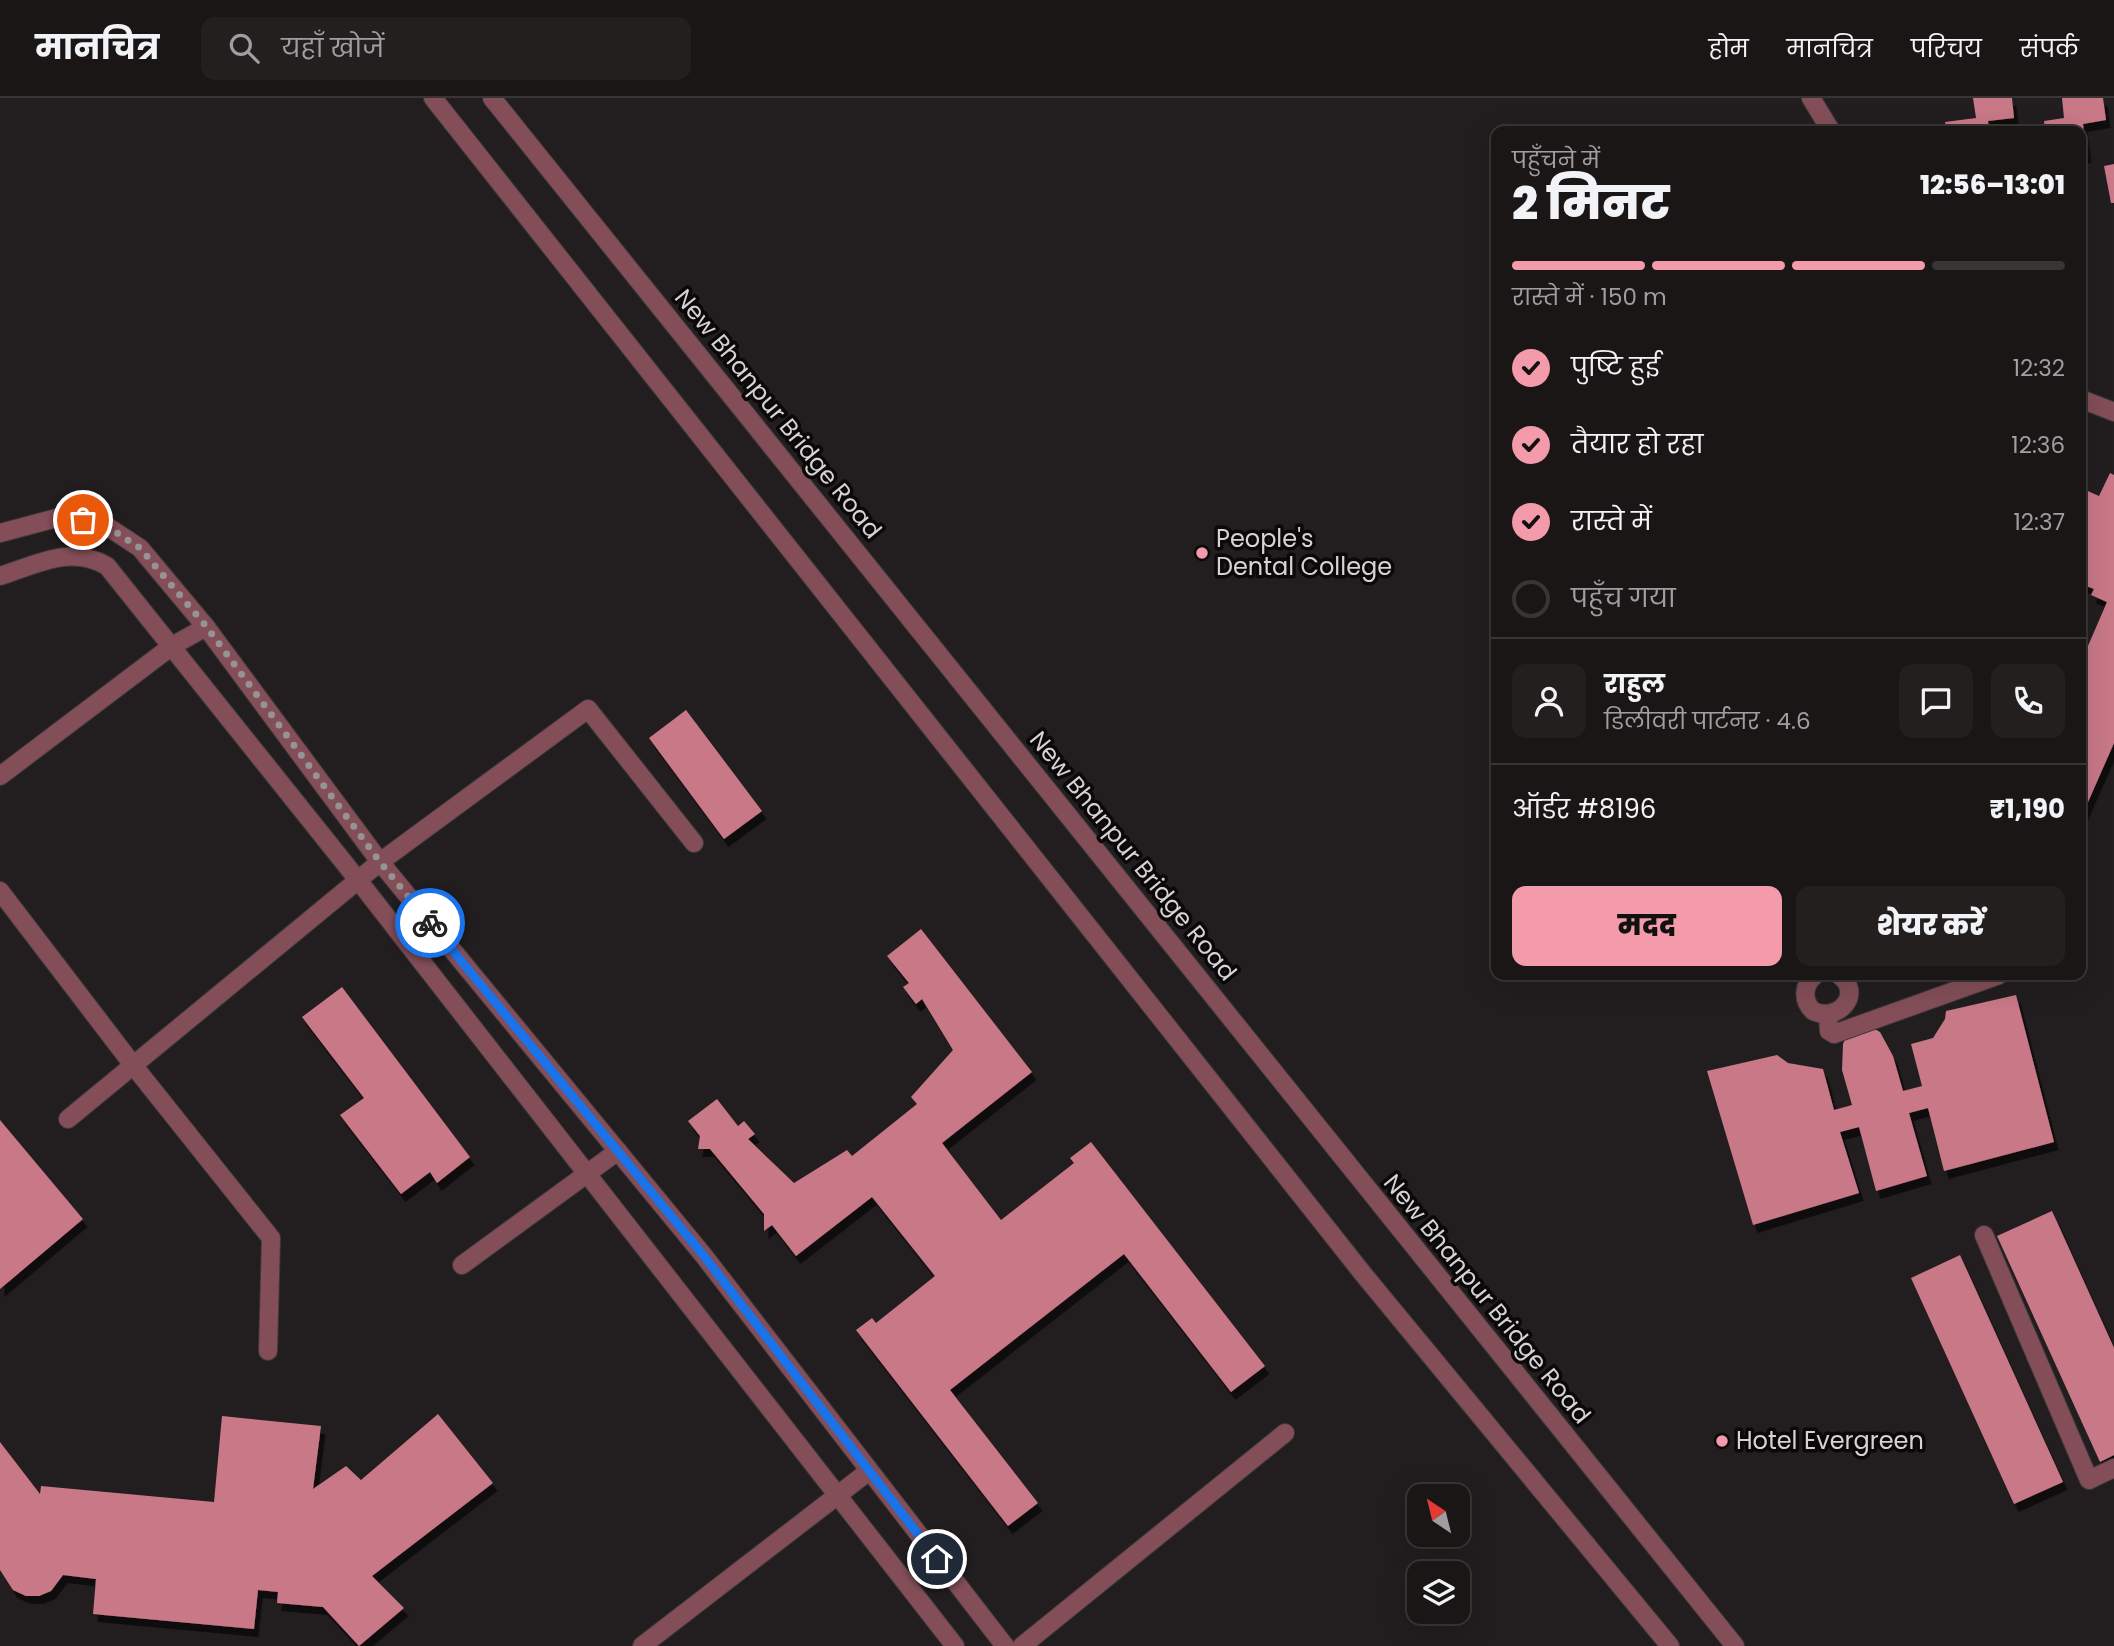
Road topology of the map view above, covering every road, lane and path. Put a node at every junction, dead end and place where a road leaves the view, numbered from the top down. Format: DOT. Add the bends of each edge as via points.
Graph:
graph roads {
  1 [pos="433,98"];
  2 [pos="492,98"];
  3 [pos="1811,98"];
  4 [pos="1828,126"];
  5 [pos="2086,401"];
  6 [pos="2114,412"];
  7 [pos="0,533"];
  8 [pos="0,576"];
  9 [pos="206,626"];
  10 [pos="172,646"];
  11 [pos="0,776"];
  12 [pos="694,843"];
  13 [pos="380,862"];
  14 [pos="358,880"];
  15 [pos="0,891"];
  16 [pos="1811,980"];
  17 [pos="1844,980"];
  18 [pos="1985,980"];
  19 [pos="1828,1016"];
  20 [pos="132,1065"];
  21 [pos="68,1119"];
  22 [pos="618,1151"];
  23 [pos="586,1173"];
  24 [pos="1984,1234"];
  25 [pos="462,1265"];
  26 [pos="268,1351"];
  27 [pos="1285,1433"];
  28 [pos="2114,1468"];
  29 [pos="869,1471"];
  30 [pos="836,1496"];
  31 [pos="642,1646"];
  32 [pos="955,1646"];
  33 [pos="1004,1646"];
  34 [pos="1022,1646"];
  35 [pos="1671,1646"];
  36 [pos="1735,1646"];
  1 -- 35 [label="street" via="1364,1275"];
  2 -- 36 [label="street, New Bhanpur Bridge Road"];
  3 -- 4 [label="street"];
  5 -- 6 [label="street"];
  7 -- 9 [label="street" via="64,516 102,523 140,548"];
  8 -- 10 [label="street" via="70,555 90,556 107,566"];
  9 -- 10 [label="street"];
  9 -- 13 [label="street"];
  10 -- 11 [label="street"];
  10 -- 14 [label="street"];
  12 -- 13 [label="street" via="588,709"];
  13 -- 14 [label="street"];
  13 -- 22 [label="street"];
  14 -- 20 [label="street"];
  14 -- 23 [label="street"];
  15 -- 20 [label="street"];
  16 -- 19 [label="street" via="1805,999 1813,1011"];
  17 -- 19 [label="street" via="1849,998 1842,1010"];
  18 -- 19 [label="street" via="1834,1034 1829,1031"];
  20 -- 21 [label="street"];
  20 -- 26 [label="street" via="271,1238"];
  22 -- 23 [label="street"];
  22 -- 29 [label="street"];
  23 -- 25 [label="street"];
  23 -- 30 [label="street"];
  24 -- 28 [label="street" via="2089,1480"];
  27 -- 34 [label="street"];
  29 -- 30 [label="street"];
  29 -- 33 [label="street"];
  30 -- 31 [label="street"];
  30 -- 32 [label="street"];
}
